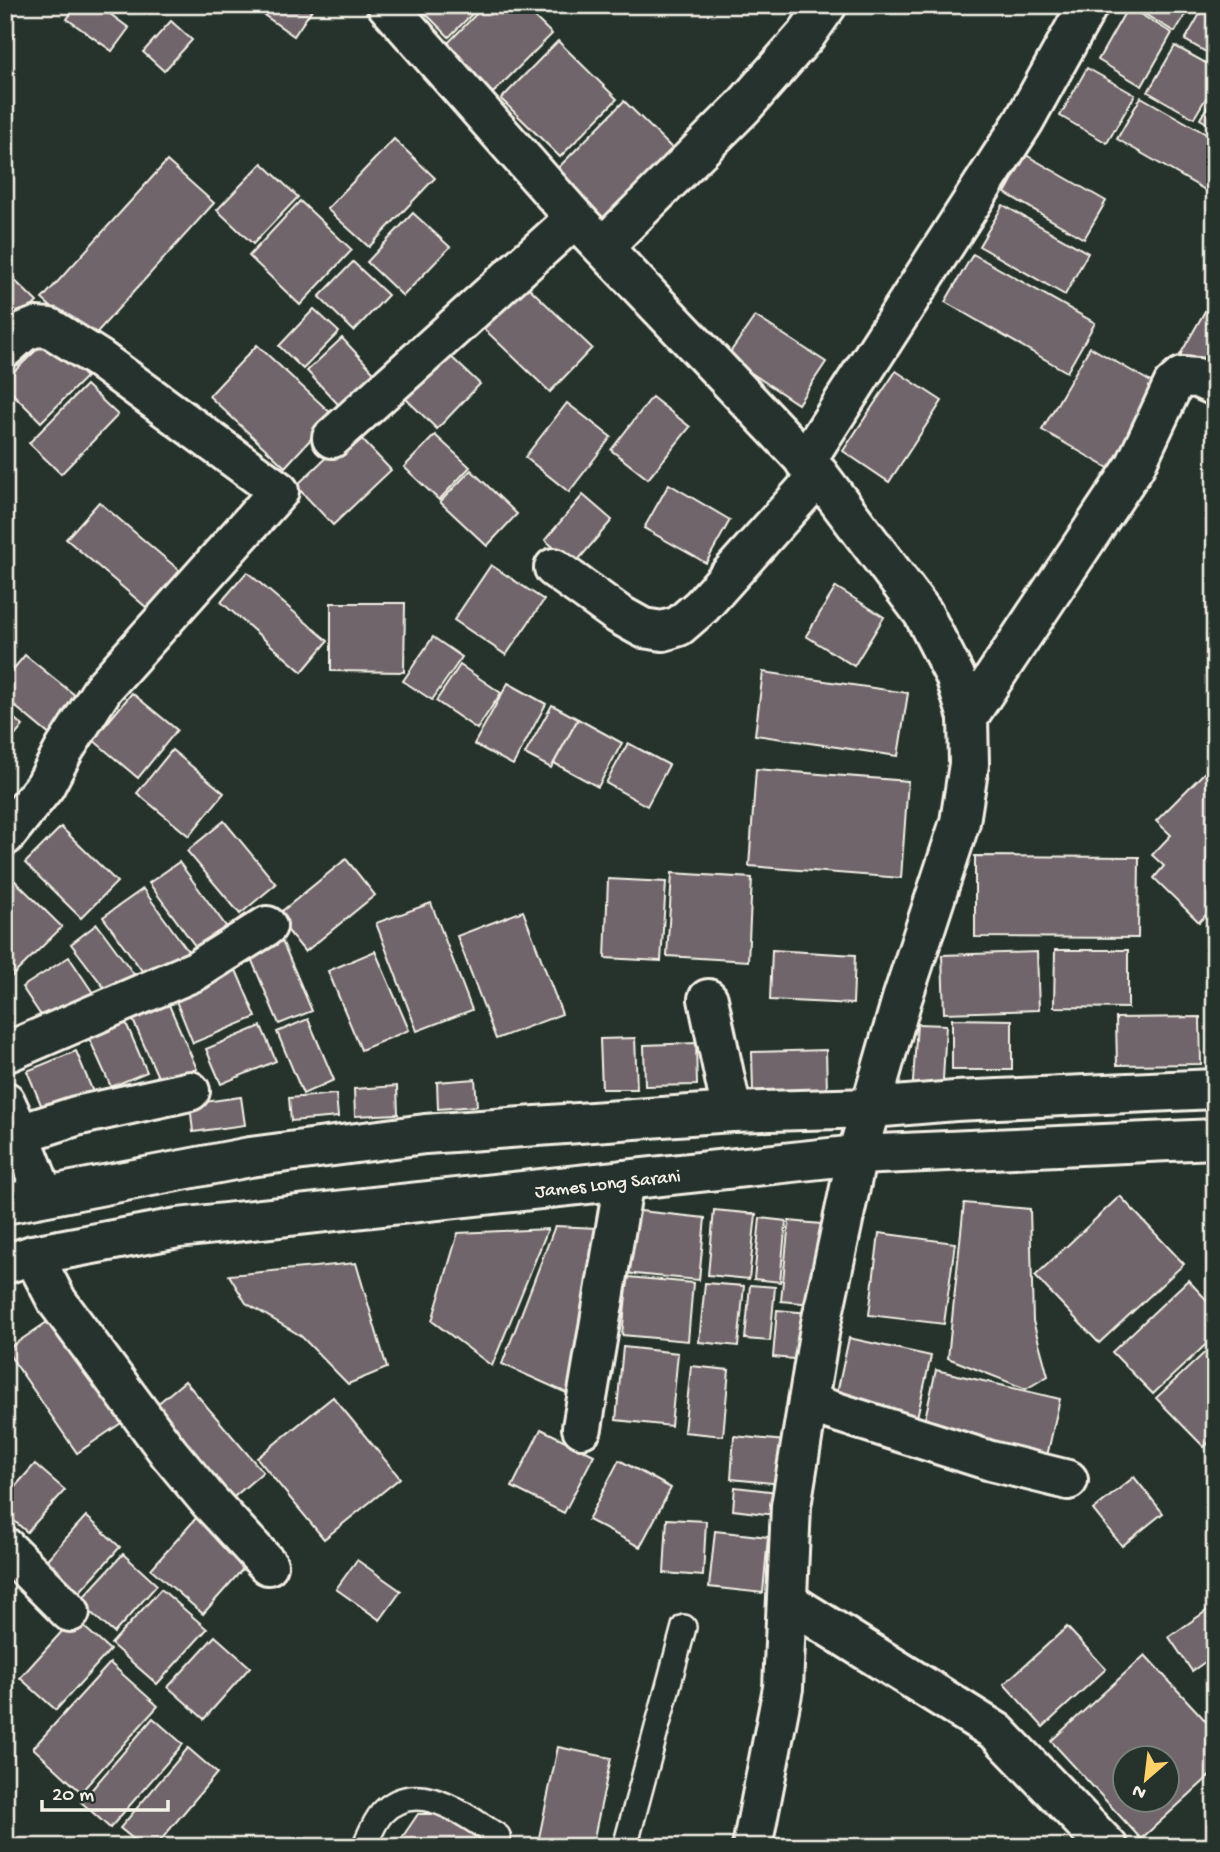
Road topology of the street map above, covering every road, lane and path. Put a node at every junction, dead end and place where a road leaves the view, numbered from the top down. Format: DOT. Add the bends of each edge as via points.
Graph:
graph roads {
  1 [pos="387,5"];
  2 [pos="827,5"];
  3 [pos="1088,5"];
  4 [pos="575,218"];
  5 [pos="603,247"];
  6 [pos="5,348"];
  7 [pos="1215,386"];
  8 [pos="332,438"];
  9 [pos="812,469"];
  10 [pos="554,568"];
  11 [pos="968,717"];
  12 [pos="5,836"];
  13 [pos="267,926"];
  14 [pos="708,999"];
  15 [pos="5,1053"];
  16 [pos="1215,1089"];
  17 [pos="190,1091"];
  18 [pos="872,1108"];
  19 [pos="732,1112"];
  20 [pos="13,1117"];
  21 [pos="1215,1139"];
  22 [pos="857,1155"];
  23 [pos="624,1180"];
  24 [pos="44,1196"];
  25 [pos="5,1204"];
  26 [pos="19,1259"];
  27 [pos="808,1403"];
  28 [pos="582,1428"];
  29 [pos="1068,1480"];
  30 [pos="5,1547"];
  31 [pos="268,1565"];
  32 [pos="787,1601"];
  33 [pos="70,1612"];
  34 [pos="684,1627"];
  35 [pos="498,1836"];
  36 [pos="364,1847"];
  37 [pos="625,1847"];
  38 [pos="752,1847"];
  39 [pos="1108,1847"];
  1 -- 4 [label="street"];
  2 -- 5 [label="street" via="743,107"];
  3 -- 9 [label="street" via="1024,121"];
  4 -- 5 [label="street"];
  4 -- 8 [label="street"];
  5 -- 9 [label="street"];
  6 -- 12 [label="street" via="23,332 50,328 279,491 104,687 45,786"];
  7 -- 11 [label="street" via="1182,377 1173,386 1135,466"];
  9 -- 10 [label="street" via="702,606 679,626 663,631 643,628"];
  9 -- 11 [label="street" via="923,613 955,676"];
  11 -- 18 [label="street" via="969,764 960,822"];
  13 -- 15 [label="street" via="195,971"];
  14 -- 19 [label="street"];
  16 -- 18 [label="street"];
  17 -- 20 [label="street" via="76,1116"];
  18 -- 19 [label="street"];
  18 -- 22 [label="street"];
  19 -- 24 [label="street" via="425,1134 250,1157"];
  20 -- 24 [label="street"];
  21 -- 22 [label="street, James Long Sarani"];
  22 -- 23 [label="street, James Long Sarani"];
  22 -- 27 [label="street"];
  23 -- 26 [label="street, James Long Sarani" via="178,1228"];
  23 -- 28 [label="street"];
  24 -- 25 [label="street"];
  26 -- 31 [label="street" via="57,1301 169,1453"];
  27 -- 29 [label="street" via="991,1461"];
  27 -- 32 [label="street" via="791,1506"];
  30 -- 33 [label="street"];
  32 -- 38 [label="street" via="783,1688"];
  32 -- 39 [label="street" via="997,1732"];
  34 -- 37 [label="lane"];
  35 -- 36 [label="lane" via="430,1798 411,1797 381,1814"];
}
